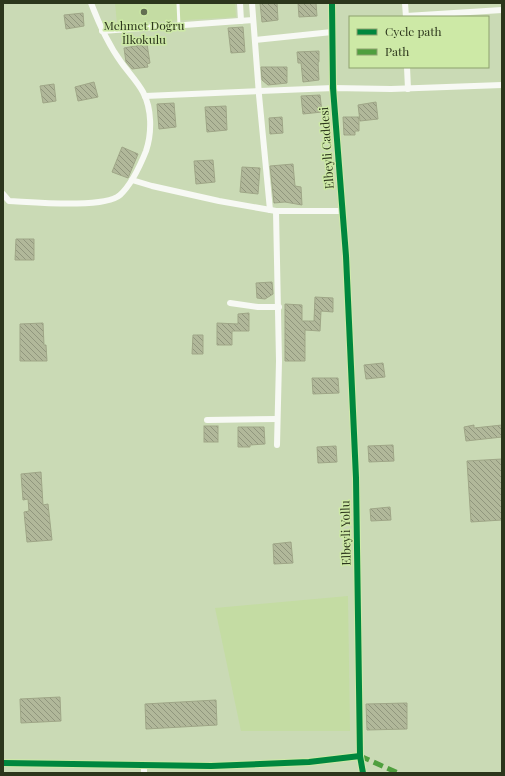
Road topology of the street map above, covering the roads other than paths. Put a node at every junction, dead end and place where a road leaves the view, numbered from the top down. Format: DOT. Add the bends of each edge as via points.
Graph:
graph roads {
  1 [pos="91,3"];
  2 [pos="178,3"];
  3 [pos="240,3"];
  4 [pos="252,3"];
  5 [pos="332,3"];
  6 [pos="405,3"];
  7 [pos="502,10"];
  8 [pos="406,16"];
  9 [pos="420,16"];
  10 [pos="253,20"];
  11 [pos="241,21"];
  12 [pos="179,26"];
  13 [pos="102,31"];
  14 [pos="332,32"];
  15 [pos="255,40"];
  16 [pos="407,68"];
  17 [pos="502,85"];
  18 [pos="334,88"];
  19 [pos="408,89"];
  20 [pos="258,91"];
  21 [pos="145,96"];
  22 [pos="132,180"];
  23 [pos="3,194"];
  24 [pos="273,210"];
  25 [pos="343,211"];
  26 [pos="347,292"];
  27 [pos="230,303"];
  28 [pos="279,308"];
  29 [pos="277,419"];
  30 [pos="207,420"];
  31 [pos="277,445"];
  32 [pos="360,756"];
  33 [pos="3,763"];
  34 [pos="144,764"];
  35 [pos="212,766"];
  36 [pos="144,773"];
  37 [pos="212,773"];
  38 [pos="363,773"];
  1 -- 13 [label="street"];
  2 -- 12 [label="lane"];
  3 -- 11 [label="street"];
  4 -- 10 [label="street"];
  5 -- 14 [label="street, Elbeyli Caddesi"];
  6 -- 8 [label="street"];
  7 -- 9 [label="street"];
  10 -- 11 [label="street"];
  10 -- 15 [label="street"];
  11 -- 12 [label="street"];
  12 -- 13 [label="street"];
  13 -- 21 [label="street"];
  14 -- 15 [label="street"];
  14 -- 18 [label="street, Elbeyli Caddesi"];
  15 -- 20 [label="street"];
  16 -- 19 [label="street"];
  17 -- 19 [label="street"];
  18 -- 19 [label="street"];
  18 -- 20 [label="street"];
  18 -- 25 [label="street, Elbeyli Caddesi"];
  20 -- 21 [label="street"];
  20 -- 24 [label="street"];
  21 -- 22 [label="street" via="150,115 149,141"];
  22 -- 23 [label="street" via="113,199 97,203 9,201"];
  22 -- 24 [label="street" via="219,201"];
  24 -- 25 [label="street"];
  24 -- 28 [label="street"];
  25 -- 26 [label="street, Elbeyli Caddesi"];
  26 -- 32 [label="street, Elbeyli Yollu" via="356,478"];
  27 -- 28 [label="street"];
  28 -- 29 [label="street"];
  29 -- 30 [label="street"];
  29 -- 31 [label="street"];
  32 -- 35 [label="street" via="309,762"];
  32 -- 38 [label="street, Elbeyli Yollu"];
  33 -- 34 [label="street"];
  34 -- 35 [label="street"];
  34 -- 36 [label="street"];
  35 -- 37 [label="street"];
}
